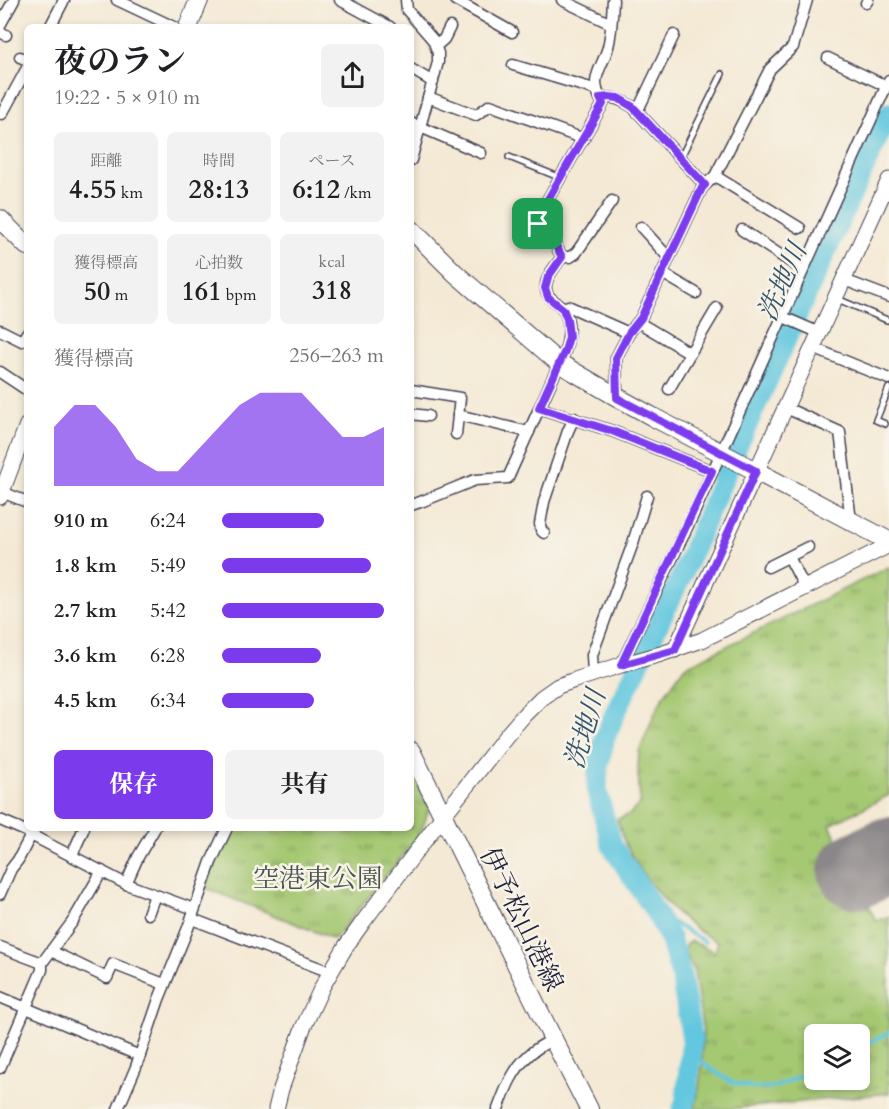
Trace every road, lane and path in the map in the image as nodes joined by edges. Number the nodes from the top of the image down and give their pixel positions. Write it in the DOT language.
graph roads {
  1 [pos="14,0"];
  2 [pos="64,0"];
  3 [pos="117,0"];
  4 [pos="199,0"];
  5 [pos="340,0"];
  6 [pos="406,0"];
  7 [pos="456,0"];
  8 [pos="613,0"];
  9 [pos="807,0"];
  10 [pos="561,3"];
  11 [pos="386,22"];
  12 [pos="52,24"];
  13 [pos="182,24"];
  14 [pos="188,24"];
  15 [pos="413,24"];
  16 [pos="611,24"];
  17 [pos="0,25"];
  18 [pos="450,27"];
  19 [pos="415,28"];
  20 [pos="512,32"];
  21 [pos="436,46"];
  22 [pos="682,48"];
  23 [pos="828,58"];
  24 [pos="513,65"];
  25 [pos="414,71"];
  26 [pos="24,73"];
  27 [pos="722,74"];
  28 [pos="433,82"];
  29 [pos="888,83"];
  30 [pos="598,94"];
  31 [pos="428,97"];
  32 [pos="637,112"];
  33 [pos="1,113"];
  34 [pos="13,119"];
  35 [pos="416,125"];
  36 [pos="584,139"];
  37 [pos="481,153"];
  38 [pos="509,158"];
  39 [pos="680,159"];
  40 [pos="715,176"];
  41 [pos="561,178"];
  42 [pos="889,180"];
  43 [pos="705,185"];
  44 [pos="612,201"];
  45 [pos="0,219"];
  46 [pos="796,221"];
  47 [pos="641,227"];
  48 [pos="742,230"];
  49 [pos="414,232"];
  50 [pos="24,237"];
  51 [pos="562,257"];
  52 [pos="669,258"];
  53 [pos="803,270"];
  54 [pos="662,273"];
  55 [pos="844,280"];
  56 [pos="696,293"];
  57 [pos="889,297"];
  58 [pos="835,298"];
  59 [pos="563,309"];
  60 [pos="716,314"];
  61 [pos="784,318"];
  62 [pos="886,320"];
  63 [pos="638,322"];
  64 [pos="0,330"];
  65 [pos="815,331"];
  66 [pos="629,333"];
  67 [pos="24,338"];
  68 [pos="813,348"];
  69 [pos="690,353"];
  70 [pos="559,363"];
  71 [pos="0,372"];
  72 [pos="889,379"];
  73 [pos="675,385"];
  74 [pos="24,388"];
  75 [pos="889,388"];
  76 [pos="414,390"];
  77 [pos="617,398"];
  78 [pos="539,408"];
  79 [pos="786,408"];
  80 [pos="414,414"];
  81 [pos="458,415"];
  82 [pos="428,416"];
  83 [pos="574,418"];
  84 [pos="885,424"];
  85 [pos="529,432"];
  86 [pos="24,433"];
  87 [pos="456,434"];
  88 [pos="722,454"];
  89 [pos="752,469"];
  90 [pos="712,471"];
  91 [pos="1,494"];
  92 [pos="647,496"];
  93 [pos="24,501"];
  94 [pos="414,504"];
  95 [pos="851,521"];
  96 [pos="544,533"];
  97 [pos="889,543"];
  98 [pos="808,547"];
  99 [pos="789,556"];
  100 [pos="768,567"];
  101 [pos="805,588"];
  102 [pos="668,652"];
  103 [pos="626,664"];
  104 [pos="593,674"];
  105 [pos="414,758"];
  106 [pos="442,816"];
  107 [pos="0,820"];
  108 [pos="24,830"];
  109 [pos="83,831"];
  110 [pos="153,831"];
  111 [pos="226,831"];
  112 [pos="30,832"];
  113 [pos="72,855"];
  114 [pos="102,871"];
  115 [pos="126,884"];
  116 [pos="0,894"];
  117 [pos="155,895"];
  118 [pos="148,914"];
  119 [pos="193,914"];
  120 [pos="0,947"];
  121 [pos="51,951"];
  122 [pos="42,963"];
  123 [pos="330,972"];
  124 [pos="164,984"];
  125 [pos="0,997"];
  126 [pos="26,1008"];
  127 [pos="553,1040"];
  128 [pos="140,1056"];
  129 [pos="0,1068"];
  130 [pos="118,1109"];
  131 [pos="276,1109"];
  132 [pos="498,1109"];
  133 [pos="589,1109"];
  1 -- 17 [label="street"];
  2 -- 12 [label="street"];
  3 -- 13 [label="street"];
  4 -- 14 [label="main road"];
  5 -- 11 [label="street"];
  6 -- 15 [label="street"];
  7 -- 20 [label="street"];
  8 -- 16 [label="street"];
  9 -- 40 [label="street"];
  10 -- 16 [label="street"];
  16 -- 30 [label="street"];
  18 -- 21 [label="street"];
  19 -- 21 [label="street"];
  21 -- 28 [label="street"];
  22 -- 32 [label="street"];
  23 -- 29 [label="street"];
  24 -- 30 [label="street"];
  25 -- 28 [label="street"];
  26 -- 33 [label="street"];
  27 -- 39 [label="lane"];
  28 -- 31 [label="street"];
  29 -- 53 [label="street"];
  30 -- 32 [label="street"];
  30 -- 36 [label="street"];
  31 -- 35 [label="street"];
  31 -- 36 [label="street"];
  32 -- 39 [label="street"];
  33 -- 34 [label="street"];
  35 -- 37 [label="street"];
  36 -- 41 [label="street"];
  38 -- 41 [label="lane"];
  39 -- 43 [label="street"];
  40 -- 43 [label="street"];
  40 -- 46 [label="street"];
  41 -- 51 [label="street"];
  42 -- 55 [label="street"];
  43 -- 52 [label="street"];
  44 -- 51 [label="street"];
  45 -- 50 [label="main road"];
  47 -- 52 [label="street"];
  48 -- 53 [label="street"];
  49 -- 70 [label="main road"];
  51 -- 59 [label="street"];
  52 -- 54 [label="street"];
  53 -- 61 [label="street"];
  54 -- 56 [label="street"];
  54 -- 63 [label="street"];
  55 -- 57 [label="street"];
  55 -- 58 [label="street"];
  58 -- 62 [label="lane"];
  58 -- 65 [label="street"];
  59 -- 66 [label="street"];
  59 -- 70 [label="street"];
  60 -- 69 [label="street"];
  61 -- 65 [label="street"];
  61 -- 88 [label="street"];
  63 -- 66 [label="street"];
  63 -- 69 [label="street"];
  64 -- 67 [label="street"];
  65 -- 68 [label="street"];
  66 -- 77 [label="street"];
  68 -- 72 [label="street"];
  68 -- 79 [label="street"];
  69 -- 73 [label="street"];
  70 -- 77 [label="main road"];
  70 -- 78 [label="street"];
  71 -- 74 [label="street"];
  75 -- 84 [label="lane"];
  76 -- 81 [label="street"];
  77 -- 88 [label="main road"];
  78 -- 83 [label="street"];
  78 -- 85 [label="street"];
  79 -- 89 [label="street"];
  79 -- 95 [label="street"];
  80 -- 82 [label="street"];
  81 -- 85 [label="street"];
  81 -- 87 [label="street"];
  83 -- 90 [label="street"];
  83 -- 96 [label="street"];
  85 -- 94 [label="street"];
  86 -- 91 [label="street"];
  88 -- 89 [label="main road"];
  88 -- 90 [label="street"];
  89 -- 95 [label="main road"];
  89 -- 102 [label="street"];
  90 -- 103 [label="street"];
  91 -- 93 [label="street"];
  92 -- 104 [label="street"];
  95 -- 97 [label="main road"];
  97 -- 101 [label="street"];
  98 -- 99 [label="street"];
  99 -- 100 [label="street"];
  99 -- 101 [label="street"];
  101 -- 102 [label="street"];
  102 -- 103 [label="street"];
  103 -- 104 [label="street"];
  104 -- 106 [label="street"];
  105 -- 106 [label="main road, 伊予松山港線"];
  106 -- 123 [label="street"];
  106 -- 127 [label="main road, 伊予松山港線"];
  107 -- 108 [label="street"];
  109 -- 113 [label="street"];
  110 -- 115 [label="street"];
  111 -- 119 [label="street"];
  112 -- 113 [label="street"];
  112 -- 116 [label="street"];
  113 -- 114 [label="street"];
  114 -- 115 [label="street"];
  114 -- 121 [label="street"];
  115 -- 117 [label="street"];
  117 -- 118 [label="street"];
  117 -- 119 [label="street"];
  119 -- 123 [label="street"];
  119 -- 124 [label="street"];
  120 -- 122 [label="street"];
  121 -- 122 [label="street"];
  121 -- 124 [label="street"];
  122 -- 126 [label="street"];
  123 -- 131 [label="street"];
  124 -- 128 [label="street"];
  125 -- 126 [label="street"];
  126 -- 128 [label="street"];
  126 -- 129 [label="street"];
  127 -- 132 [label="street"];
  127 -- 133 [label="main road, 伊予松山港線"];
  128 -- 130 [label="street"];
}
